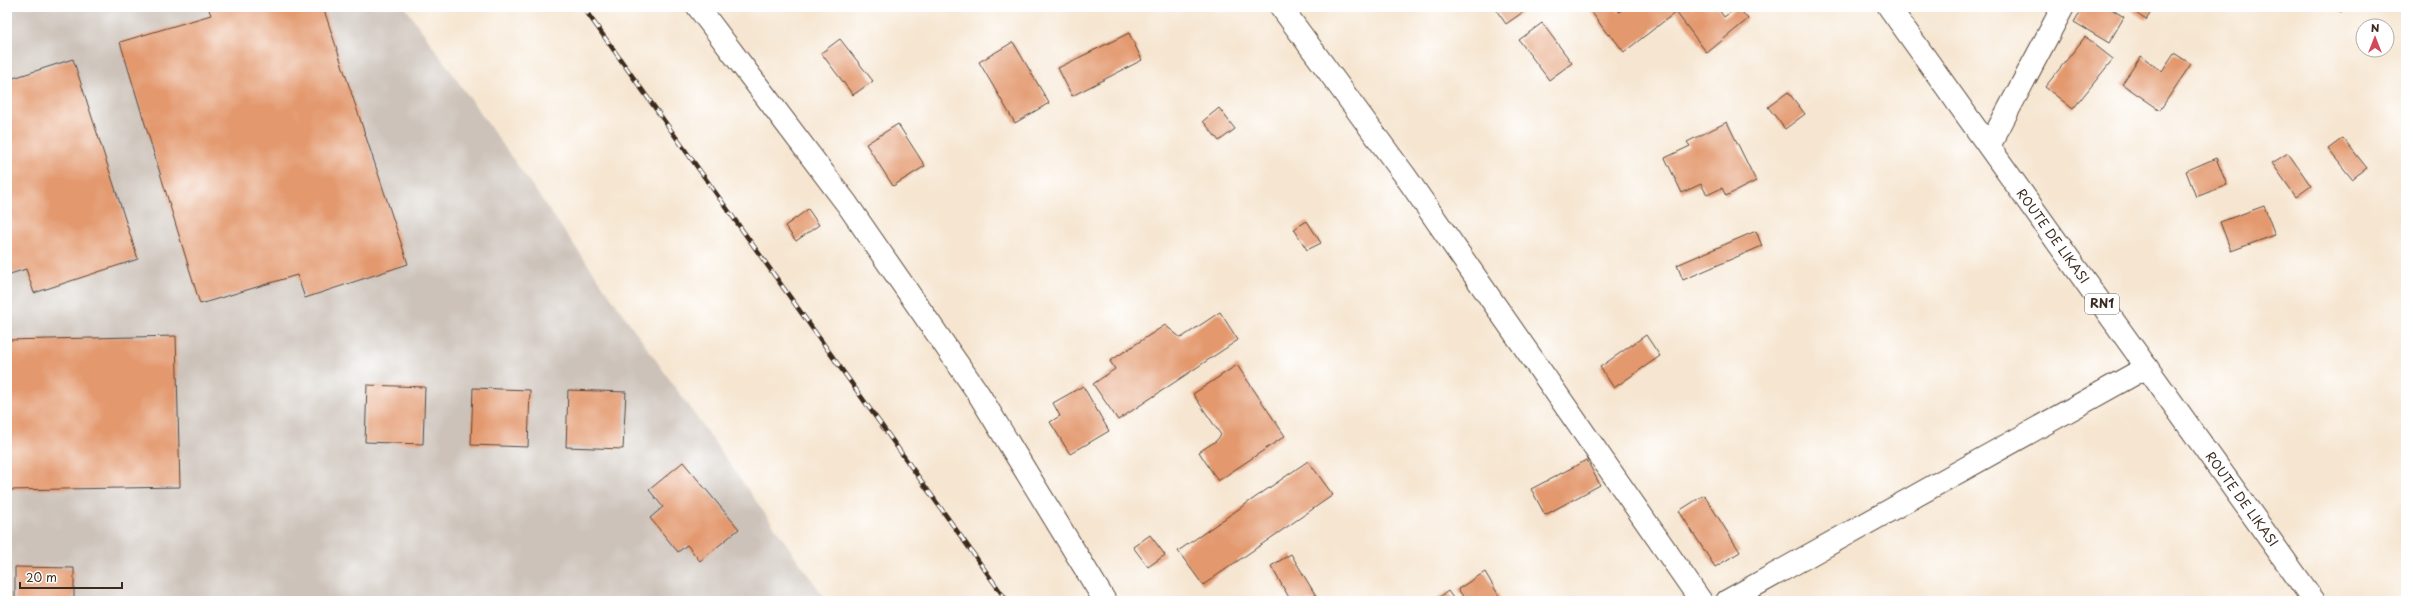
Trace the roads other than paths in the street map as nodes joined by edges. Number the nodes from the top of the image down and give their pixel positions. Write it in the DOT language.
graph roads {
  1 [pos="698,7"];
  2 [pos="1281,7"];
  3 [pos="1889,7"];
  4 [pos="2063,7"];
  5 [pos="1989,146"];
  6 [pos="2147,367"];
  7 [pos="1105,601"];
  8 [pos="1701,601"];
  9 [pos="1727,601"];
  10 [pos="2314,601"];
  1 -- 7 [label="main road"];
  2 -- 8 [label="main road"];
  3 -- 5 [label="main road, ROUTE DE LIKASI / RN1"];
  4 -- 5 [label="main road"];
  5 -- 6 [label="main road, ROUTE DE LIKASI / RN1"];
  6 -- 9 [label="main road"];
  6 -- 10 [label="main road, ROUTE DE LIKASI / RN1"];
}
